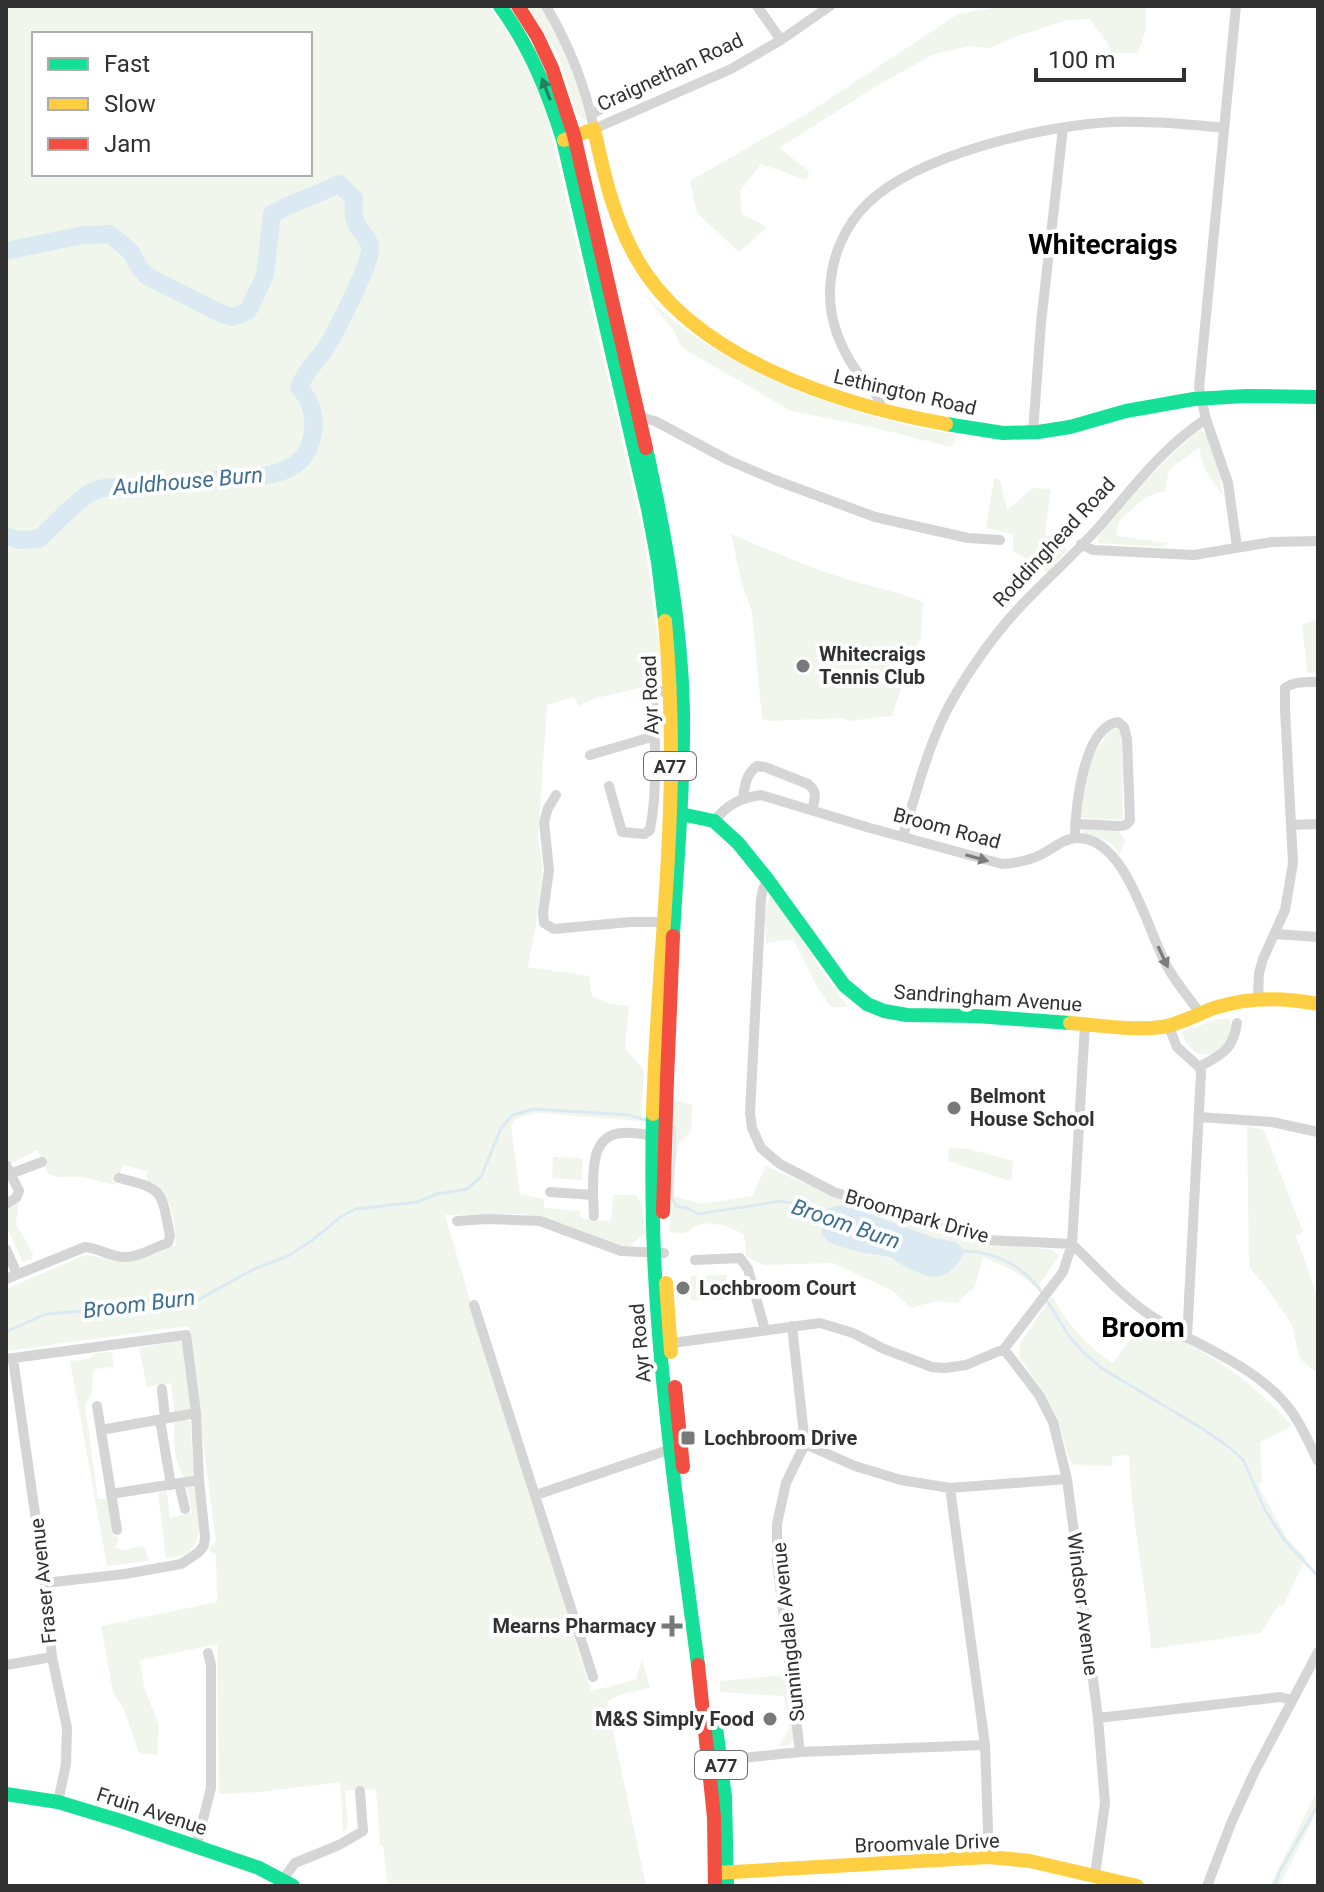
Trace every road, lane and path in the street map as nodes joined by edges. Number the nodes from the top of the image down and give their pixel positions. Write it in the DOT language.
graph roads {
  1 [pos="500,6"];
  2 [pos="518,6"];
  3 [pos="546,6"];
  4 [pos="757,6"];
  5 [pos="830,6"];
  6 [pos="1236,6"];
  7 [pos="781,40"];
  8 [pos="675,75"];
  9 [pos="591,114"];
  10 [pos="1063,128"];
  11 [pos="1224,128"];
  12 [pos="594,129"];
  13 [pos="569,139"];
  14 [pos="1318,397"];
  15 [pos="1202,398"];
  16 [pos="882,411"];
  17 [pos="632,416"];
  18 [pos="1206,419"];
  19 [pos="1033,432"];
  20 [pos="1000,540"];
  21 [pos="1318,541"];
  22 [pos="1081,544"];
  23 [pos="1237,547"];
  24 [pos="1318,682"];
  25 [pos="677,689"];
  26 [pos="655,736"];
  27 [pos="590,755"];
  28 [pos="609,786"];
  29 [pos="556,795"];
  30 [pos="743,798"];
  31 [pos="812,810"];
  32 [pos="674,813"];
  33 [pos="714,821"];
  34 [pos="1075,824"];
  35 [pos="1318,824"];
  36 [pos="1291,825"];
  37 [pos="903,836"];
  38 [pos="1075,838"];
  39 [pos="768,880"];
  40 [pos="669,922"];
  41 [pos="1275,934"];
  42 [pos="1318,937"];
  43 [pos="1258,999"];
  44 [pos="1318,1004"];
  45 [pos="1200,1013"];
  46 [pos="1237,1023"];
  47 [pos="1085,1024"];
  48 [pos="1169,1027"];
  49 [pos="1199,1067"];
  50 [pos="1199,1117"];
  51 [pos="1318,1132"];
  52 [pos="658,1136"];
  53 [pos="42,1162"];
  54 [pos="8,1170"];
  55 [pos="119,1178"];
  56 [pos="550,1192"];
  57 [pos="593,1195"];
  58 [pos="6,1204"];
  59 [pos="594,1216"];
  60 [pos="457,1221"];
  61 [pos="1072,1244"];
  62 [pos="6,1249"];
  63 [pos="659,1253"];
  64 [pos="695,1260"];
  65 [pos="17,1274"];
  66 [pos="6,1279"];
  67 [pos="474,1305"];
  68 [pos="792,1326"];
  69 [pos="765,1330"];
  70 [pos="1187,1338"];
  71 [pos="664,1344"];
  72 [pos="1004,1349"];
  73 [pos="10,1359"];
  74 [pos="162,1389"];
  75 [pos="97,1406"];
  76 [pos="196,1413"];
  77 [pos="163,1420"];
  78 [pos="101,1430"];
  79 [pos="805,1444"];
  80 [pos="676,1447"];
  81 [pos="1318,1461"];
  82 [pos="1067,1479"];
  83 [pos="199,1480"];
  84 [pos="175,1484"];
  85 [pos="950,1488"];
  86 [pos="111,1494"];
  87 [pos="536,1495"];
  88 [pos="185,1509"];
  89 [pos="117,1530"];
  90 [pos="45,1583"];
  91 [pos="1318,1652"];
  92 [pos="208,1653"];
  93 [pos="52,1657"];
  94 [pos="6,1665"];
  95 [pos="593,1677"];
  96 [pos="1292,1700"];
  97 [pos="1098,1718"];
  98 [pos="985,1745"];
  99 [pos="800,1752"];
  100 [pos="715,1761"];
  101 [pos="360,1791"];
  102 [pos="6,1794"];
  103 [pos="58,1802"];
  104 [pos="196,1847"];
  105 [pos="989,1857"];
  106 [pos="1095,1875"];
  107 [pos="721,1880"];
  108 [pos="288,1883"];
  109 [pos="1137,1886"];
  110 [pos="1207,1886"];
  13 -- 1 [label="street, Ayr Road / A77, one-way"];
  2 -- 13 [label="street, Ayr Road / A77"];
  3 -- 9 [label="street"];
  4 -- 7 [label="street"];
  5 -- 7 [label="street, Craignethan Road"];
  6 -- 11 [label="street"];
  7 -- 12 [label="street, Craignethan Road"];
  8 -- 9 [label="street"];
  9 -- 12 [label="street"];
  10 -- 11 [label="street"];
  10 -- 16 [label="street"];
  10 -- 19 [label="street"];
  11 -- 15 [label="street"];
  12 -- 13 [label="street, Craignethan Road"];
  12 -- 16 [label="street, Lethington Road"];
  13 -- 17 [label="street, Ayr Road / A77"];
  14 -- 15 [label="street"];
  15 -- 18 [label="street"];
  15 -- 19 [label="street, Lethington Road"];
  16 -- 19 [label="street, Lethington Road"];
  17 -- 20 [label="street"];
  17 -- 25 [label="street, Ayr Road / A77"];
  18 -- 22 [label="street, Roddinghead Road"];
  18 -- 23 [label="street"];
  21 -- 23 [label="street"];
  22 -- 23 [label="street"];
  22 -- 37 [label="street, Roddinghead Road"];
  24 -- 36 [label="street"];
  25 -- 26 [label="street"];
  25 -- 32 [label="street, Ayr Road / A77"];
  26 -- 27 [label="street"];
  26 -- 28 [label="street"];
  29 -- 40 [label="street"];
  30 -- 31 [label="street, Broom Road"];
  30 -- 31 [label="street"];
  30 -- 33 [label="street"];
  31 -- 37 [label="street, Broom Road"];
  32 -- 33 [label="street"];
  32 -- 40 [label="street, Ayr Road / A77"];
  33 -- 39 [label="street, Sandringham Avenue"];
  34 -- 34 [label="street"];
  34 -- 38 [label="street"];
  35 -- 36 [label="street"];
  36 -- 41 [label="street"];
  37 -- 38 [label="street, Broom Road, one-way"];
  38 -- 45 [label="street, one-way"];
  39 -- 47 [label="street, Sandringham Avenue"];
  39 -- 61 [label="street, Broompark Drive"];
  40 -- 52 [label="street, Ayr Road / A77"];
  41 -- 42 [label="street"];
  41 -- 43 [label="street"];
  43 -- 44 [label="street"];
  43 -- 45 [label="street"];
  45 -- 48 [label="street, Sandringham Avenue"];
  46 -- 49 [label="street"];
  47 -- 48 [label="street, Sandringham Avenue"];
  47 -- 61 [label="street"];
  48 -- 49 [label="street"];
  49 -- 50 [label="street"];
  50 -- 51 [label="street"];
  50 -- 70 [label="street"];
  52 -- 57 [label="street"];
  52 -- 63 [label="street, Ayr Road / A77"];
  53 -- 54 [label="street"];
  54 -- 58 [label="street"];
  55 -- 65 [label="street"];
  56 -- 57 [label="street"];
  57 -- 59 [label="street"];
  60 -- 63 [label="street"];
  61 -- 70 [label="street"];
  61 -- 72 [label="street"];
  62 -- 65 [label="street"];
  63 -- 71 [label="street, Ayr Road / A77"];
  64 -- 69 [label="street"];
  65 -- 66 [label="street"];
  67 -- 87 [label="street"];
  68 -- 69 [label="street"];
  68 -- 72 [label="street"];
  68 -- 79 [label="street"];
  69 -- 71 [label="street"];
  70 -- 81 [label="street"];
  71 -- 80 [label="street, Ayr Road / A77"];
  72 -- 82 [label="street, Windsor Avenue"];
  73 -- 76 [label="street"];
  73 -- 90 [label="street, Fraser Avenue"];
  74 -- 77 [label="street"];
  75 -- 78 [label="street"];
  76 -- 77 [label="street"];
  76 -- 83 [label="street"];
  77 -- 78 [label="street"];
  77 -- 84 [label="street"];
  78 -- 86 [label="street"];
  79 -- 85 [label="street"];
  79 -- 99 [label="street, Sunningdale Avenue"];
  80 -- 87 [label="street"];
  80 -- 100 [label="street, Ayr Road / A77"];
  82 -- 85 [label="street"];
  82 -- 97 [label="street, Windsor Avenue"];
  83 -- 84 [label="street"];
  83 -- 90 [label="street"];
  84 -- 86 [label="street"];
  84 -- 88 [label="street"];
  85 -- 98 [label="street"];
  86 -- 89 [label="street"];
  87 -- 95 [label="street"];
  90 -- 93 [label="street, Fraser Avenue"];
  91 -- 96 [label="street"];
  92 -- 104 [label="street"];
  93 -- 94 [label="street"];
  93 -- 103 [label="street, Fraser Avenue"];
  96 -- 97 [label="street"];
  96 -- 110 [label="street"];
  97 -- 106 [label="street, Windsor Avenue"];
  98 -- 99 [label="street"];
  98 -- 105 [label="street"];
  99 -- 100 [label="street"];
  100 -- 107 [label="street, Ayr Road / A77"];
  101 -- 108 [label="street, Fruin Avenue"];
  102 -- 103 [label="street, Fruin Avenue"];
  103 -- 104 [label="street, Fruin Avenue"];
  104 -- 108 [label="street, Fruin Avenue"];
  105 -- 106 [label="street, Broomvale Drive"];
  105 -- 107 [label="street, Broomvale Drive"];
  106 -- 109 [label="street, Broomvale Drive"];
}
